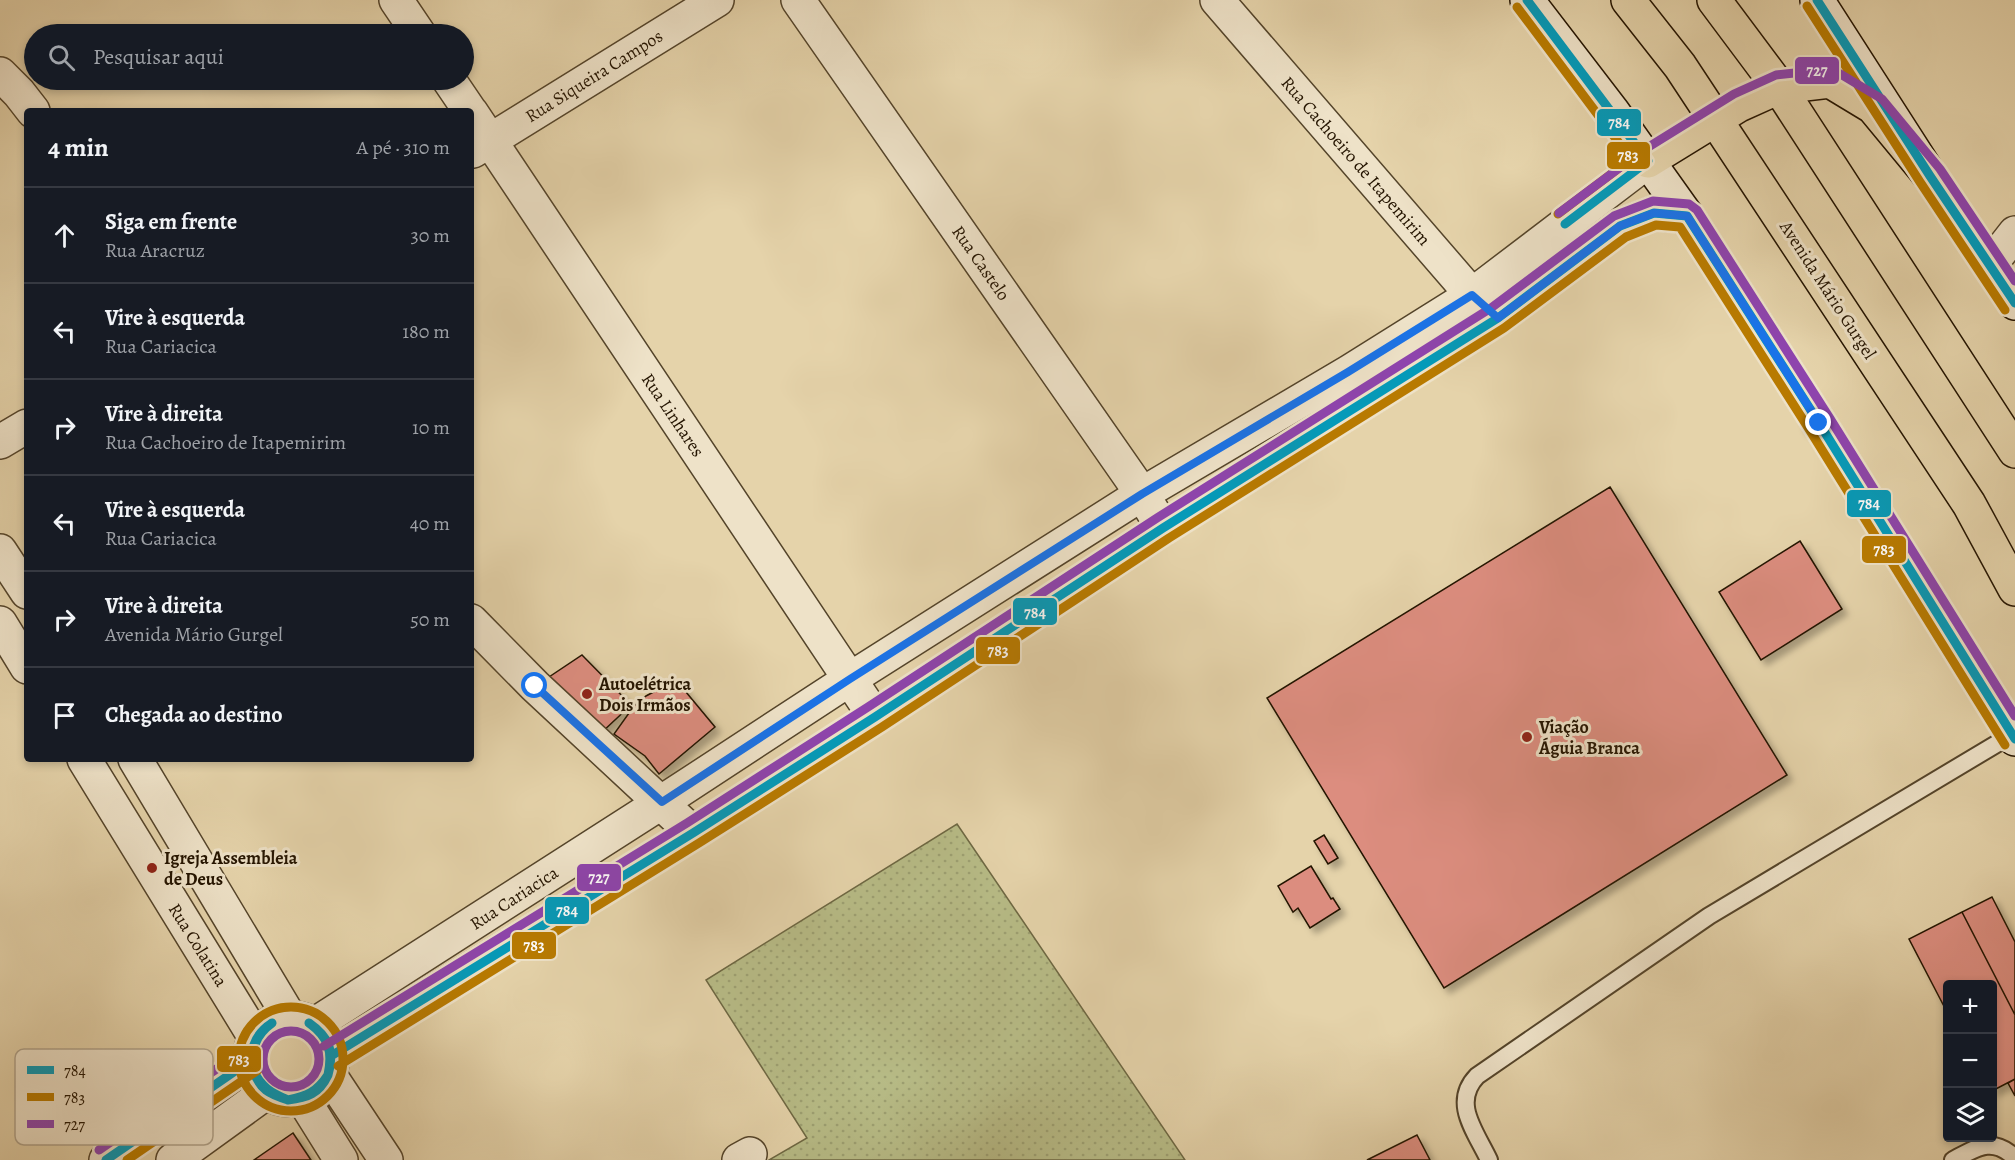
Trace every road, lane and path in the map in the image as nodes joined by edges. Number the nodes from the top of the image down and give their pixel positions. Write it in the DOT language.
graph roads {
  1 [pos="396,0"];
  2 [pos="717,0"];
  3 [pos="798,0"];
  4 [pos="1217,0"];
  5 [pos="1527,0"];
  6 [pos="1628,0"];
  7 [pos="1714,0"];
  8 [pos="1817,0"];
  9 [pos="412,24"];
  10 [pos="0,74"];
  11 [pos="1779,87"];
  12 [pos="456,90"];
  13 [pos="31,108"];
  14 [pos="468,108"];
  15 [pos="1715,119"];
  16 [pos="474,123"];
  17 [pos="480,146"];
  18 [pos="1648,161"];
  19 [pos="1930,176"];
  20 [pos="1687,216"];
  21 [pos="2015,233"];
  22 [pos="1990,265"];
  23 [pos="1472,295"];
  24 [pos="2015,303"];
  25 [pos="1498,318"];
  26 [pos="24,428"];
  27 [pos="0,442"];
  28 [pos="2015,451"];
  29 [pos="1142,494"];
  30 [pos="1163,528"];
  31 [pos="0,551"];
  32 [pos="24,587"];
  33 [pos="2015,589"];
  34 [pos="0,623"];
  35 [pos="474,624"];
  36 [pos="24,662"];
  37 [pos="850,679"];
  38 [pos="875,717"];
  39 [pos="2014,736"];
  40 [pos="86,762"];
  41 [pos="137,762"];
  42 [pos="662,802"];
  43 [pos="693,833"];
  44 [pos="302,1022"];
  45 [pos="253,1050"];
  46 [pos="330,1065"];
  47 [pos="213,1080"];
  48 [pos="267,1092"];
  49 [pos="303,1099"];
  50 [pos="213,1131"];
  51 [pos="126,1145"];
  52 [pos="194,1145"];
  53 [pos="2015,1158"];
  54 [pos="106,1160"];
  55 [pos="173,1160"];
  56 [pos="341,1160"];
  57 [pos="386,1160"];
  58 [pos="1489,1160"];
  59 [pos="1953,1160"];
  1 -- 9 [label="street"];
  2 -- 17 [label="street, Rua Siqueira Campos"];
  3 -- 29 [label="street, Rua Castelo"];
  4 -- 23 [label="street, Rua Cachoeiro de Itapemirim"];
  5 -- 18 [label="street"];
  6 -- 15 [label="main road, Avenida Mário Gurgel"];
  7 -- 11 [label="main road"];
  8 -- 19 [label="street"];
  10 -- 13 [label="street"];
  11 -- 15 [label="main road"];
  11 -- 19 [label="main road"];
  11 -- 28 [label="main road"];
  12 -- 14 [label="street, Rua Linhares"];
  15 -- 18 [label="main road"];
  15 -- 33 [label="main road, Avenida Mário Gurgel"];
  16 -- 17 [label="street, Rua Linhares"];
  17 -- 37 [label="street, Rua Linhares"];
  18 -- 20 [label="street"];
  18 -- 23 [label="street, Rua Cariacica"];
  19 -- 22 [label="street"];
  20 -- 25 [label="street, Rua Cariacica"];
  20 -- 39 [label="street"];
  21 -- 22 [label="street"];
  22 -- 24 [label="street"];
  23 -- 25 [label="street, Rua Cachoeiro de Itapemirim"];
  23 -- 29 [label="street, Rua Cariacica"];
  25 -- 30 [label="street, Rua Cariacica"];
  26 -- 27 [label="street"];
  29 -- 30 [label="street, Rua Castelo"];
  29 -- 37 [label="street, Rua Cariacica"];
  30 -- 38 [label="street, Rua Cariacica"];
  31 -- 32 [label="street"];
  34 -- 36 [label="street"];
  35 -- 42 [label="street"];
  37 -- 38 [label="street, Rua Linhares"];
  37 -- 42 [label="street, Rua Cariacica"];
  38 -- 43 [label="street, Rua Cariacica"];
  39 -- 58 [label="lane"];
  40 -- 45 [label="street, Rua Colatina"];
  41 -- 44 [label="street"];
  42 -- 43 [label="street"];
  42 -- 44 [label="street, Rua Cariacica"];
  43 -- 46 [label="street, Rua Cariacica"];
  44 -- 45 [label="street"];
  44 -- 46 [label="street"];
  45 -- 47 [label="street"];
  45 -- 48 [label="street"];
  46 -- 49 [label="street"];
  46 -- 57 [label="street"];
  48 -- 49 [label="street"];
  48 -- 50 [label="street"];
  49 -- 56 [label="street"];
  51 -- 54 [label="street"];
  52 -- 55 [label="street"];
  53 -- 59 [label="lane"];
}
